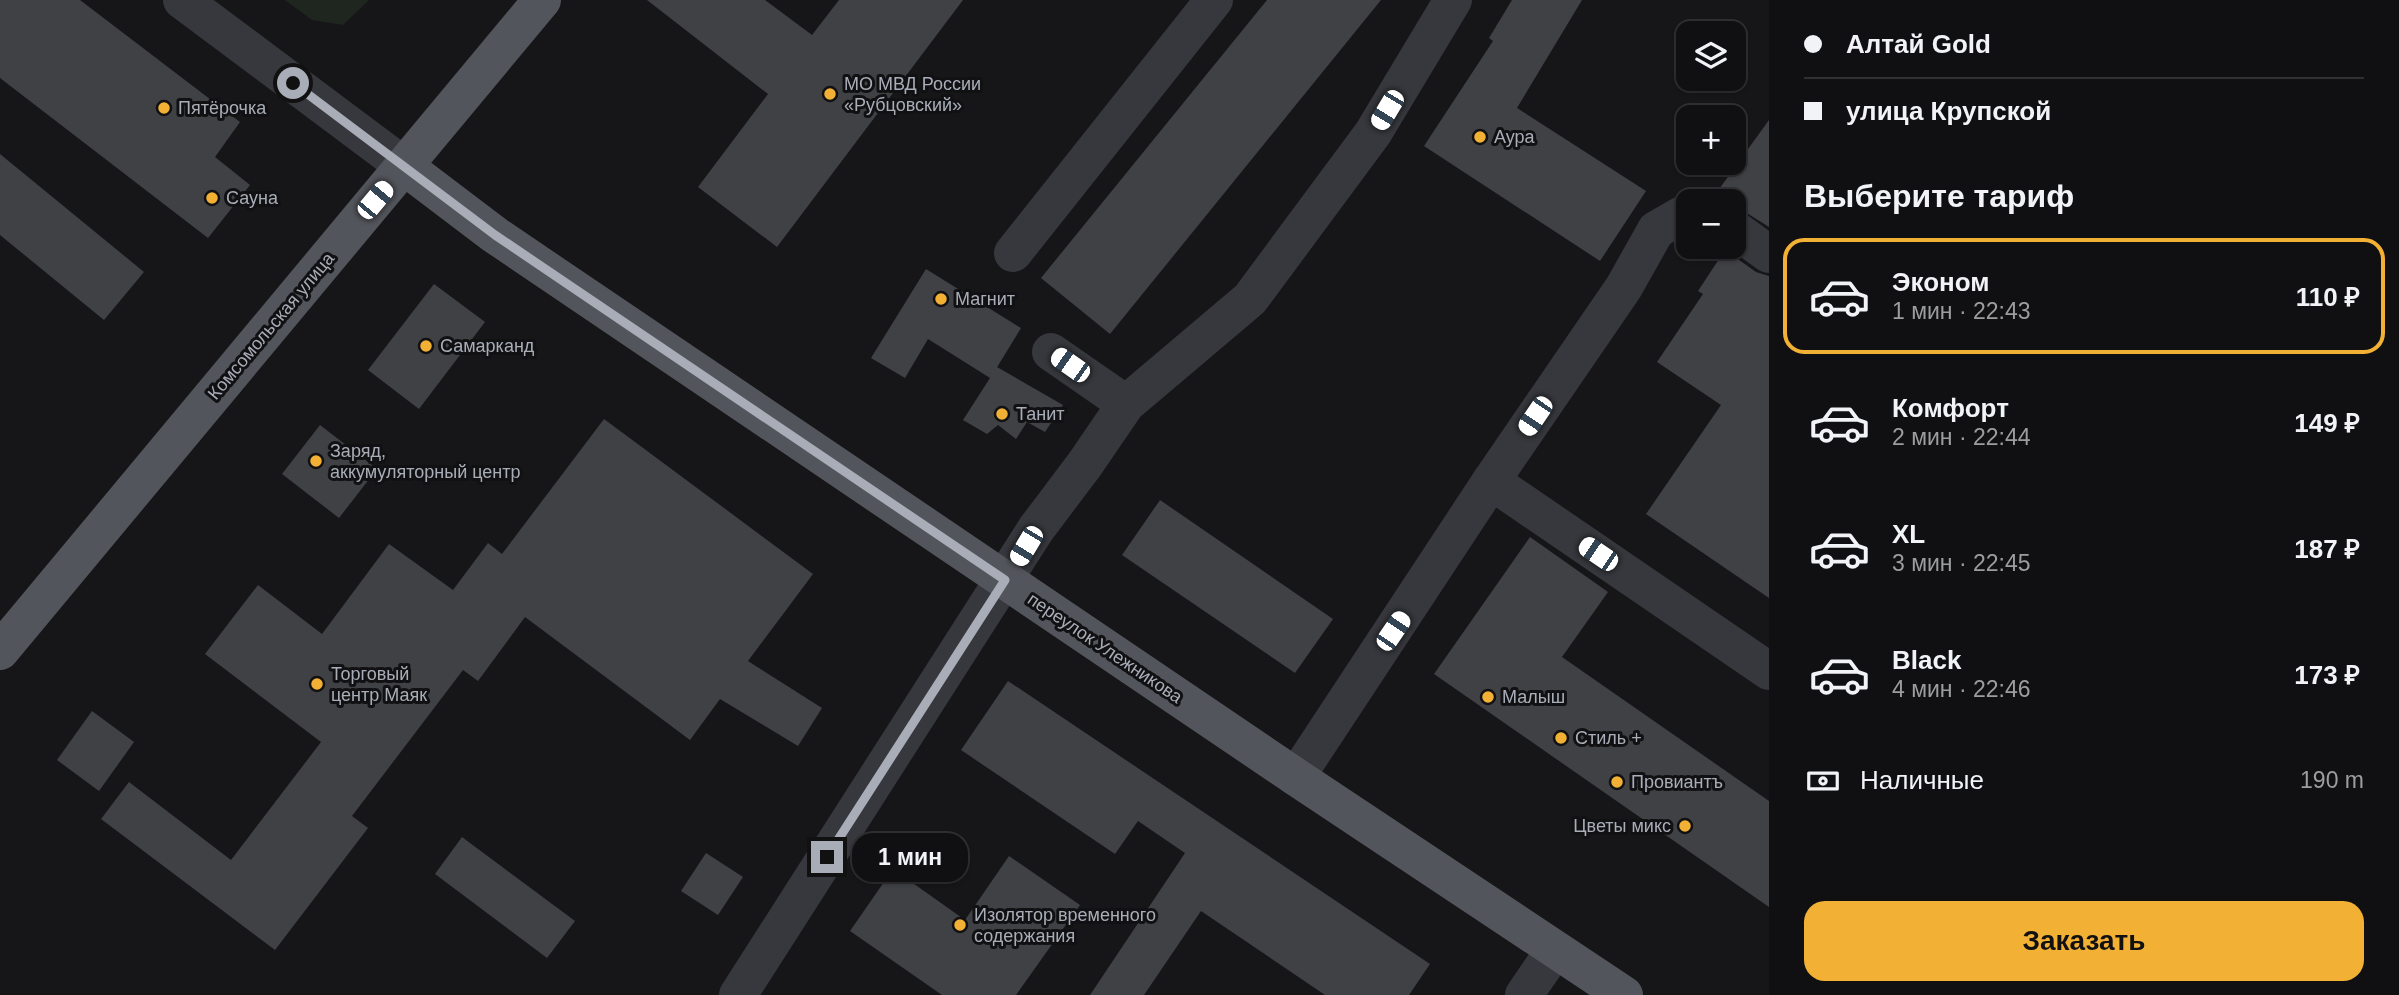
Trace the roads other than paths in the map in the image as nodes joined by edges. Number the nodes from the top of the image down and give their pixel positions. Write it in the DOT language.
graph roads {
  1 [pos="182,0"];
  2 [pos="542,0"];
  3 [pos="1214,0"];
  4 [pos="1453,0"];
  5 [pos="404,166"];
  6 [pos="1676,218"];
  7 [pos="1746,238"];
  8 [pos="1013,253"];
  9 [pos="1769,254"];
  10 [pos="1051,352"];
  11 [pos="1126,404"];
  12 [pos="1491,481"];
  13 [pos="1005,580"];
  14 [pos="0,651"];
  15 [pos="1769,671"];
  16 [pos="1296,777"];
  17 [pos="1555,951"];
  18 [pos="738,995"];
  19 [pos="1524,995"];
  20 [pos="1623,995"];
  1 -- 5 [label="street, переулок Улежникова"];
  2 -- 5 [label="main road, Комсомольская улица"];
  3 -- 8 [label="street"];
  4 -- 11 [label="street"];
  5 -- 13 [label="main road, переулок Улежникова"];
  5 -- 14 [label="main road, Комсомольская улица"];
  6 -- 12 [label="street"];
  7 -- 9 [label="street"];
  10 -- 11 [label="street"];
  11 -- 13 [label="street"];
  12 -- 15 [label="street"];
  12 -- 16 [label="street"];
  13 -- 16 [label="main road, переулок Улежникова"];
  13 -- 18 [label="street"];
  16 -- 17 [label="main road, переулок Улежникова"];
  17 -- 19 [label="street"];
  17 -- 20 [label="main road, переулок Улежникова"];
}
